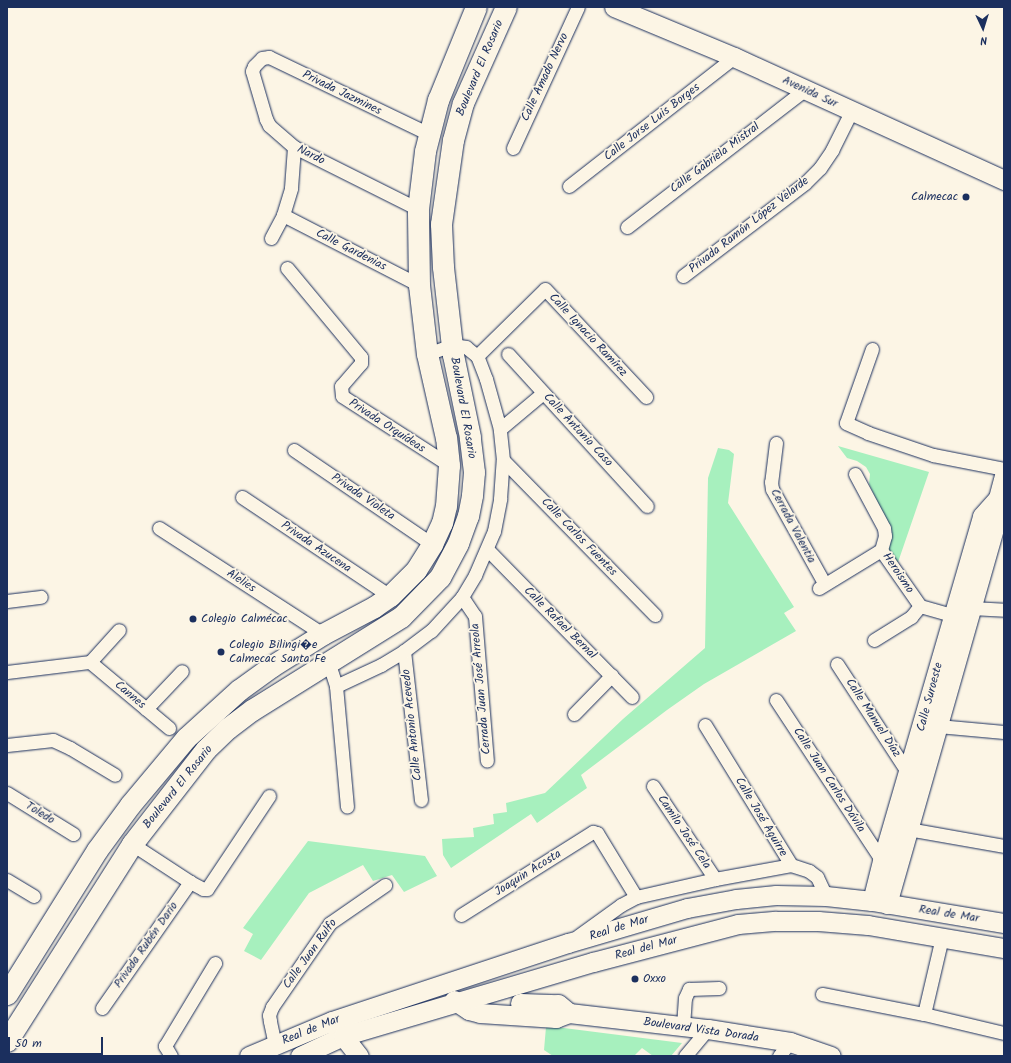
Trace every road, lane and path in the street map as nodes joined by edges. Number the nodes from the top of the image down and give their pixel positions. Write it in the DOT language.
graph roads {
  1 [pos="476,7"];
  2 [pos="506,7"];
  3 [pos="578,7"];
  4 [pos="614,7"];
  5 [pos="734,57"];
  6 [pos="256,62"];
  7 [pos="804,90"];
  8 [pos="851,112"];
  9 [pos="428,134"];
  10 [pos="294,147"];
  11 [pos="513,148"];
  12 [pos="1004,180"];
  13 [pos="569,186"];
  14 [pos="418,209"];
  15 [pos="283,215"];
  16 [pos="627,226"];
  17 [pos="270,238"];
  18 [pos="286,268"];
  19 [pos="683,276"];
  20 [pos="420,285"];
  21 [pos="452,345"];
  22 [pos="872,349"];
  23 [pos="428,354"];
  24 [pos="508,354"];
  25 [pos="477,356"];
  26 [pos="543,393"];
  27 [pos="646,397"];
  28 [pos="500,429"];
  29 [pos="776,443"];
  30 [pos="294,450"];
  31 [pos="503,460"];
  32 [pos="449,465"];
  33 [pos="1004,469"];
  34 [pos="855,474"];
  35 [pos="1004,476"];
  36 [pos="242,497"];
  37 [pos="998,498"];
  38 [pos="647,506"];
  39 [pos="159,528"];
  40 [pos="432,544"];
  41 [pos="488,549"];
  42 [pos="881,550"];
  43 [pos="390,596"];
  44 [pos="41,597"];
  45 [pos="462,597"];
  46 [pos="7,601"];
  47 [pos="920,606"];
  48 [pos="971,608"];
  49 [pos="1004,610"];
  50 [pos="655,615"];
  51 [pos="952,615"];
  52 [pos="119,630"];
  53 [pos="323,634"];
  54 [pos="874,640"];
  55 [pos="404,651"];
  56 [pos="328,661"];
  57 [pos="90,662"];
  58 [pos="838,664"];
  59 [pos="182,671"];
  60 [pos="7,672"];
  61 [pos="612,675"];
  62 [pos="336,686"];
  63 [pos="632,697"];
  64 [pos="776,700"];
  65 [pos="146,709"];
  66 [pos="574,714"];
  67 [pos="705,725"];
  68 [pos="938,726"];
  69 [pos="169,728"];
  70 [pos="1004,732"];
  71 [pos="7,745"];
  72 [pos="487,762"];
  73 [pos="908,773"];
  74 [pos="115,775"];
  75 [pos="653,786"];
  76 [pos="7,793"];
  77 [pos="269,796"];
  78 [pos="420,800"];
  79 [pos="347,806"];
  80 [pos="908,829"];
  81 [pos="74,834"];
  82 [pos="132,844"];
  83 [pos="1004,846"];
  84 [pos="882,861"];
  85 [pos="791,865"];
  86 [pos="714,879"];
  87 [pos="7,880"];
  88 [pos="190,882"];
  89 [pos="385,885"];
  90 [pos="34,896"];
  91 [pos="826,896"];
  92 [pos="636,897"];
  93 [pos="879,902"];
  94 [pos="461,916"];
  95 [pos="1004,923"];
  96 [pos="942,937"];
  97 [pos="568,943"];
  98 [pos="1004,948"];
  99 [pos="215,963"];
  100 [pos="447,984"];
  101 [pos="719,988"];
  102 [pos="7,994"];
  103 [pos="822,994"];
  104 [pos="466,1001"];
  105 [pos="102,1008"];
  106 [pos="924,1014"];
  107 [pos="332,1021"];
  108 [pos="683,1026"];
  109 [pos="708,1029"];
  110 [pos="1004,1033"];
  111 [pos="343,1036"];
  112 [pos="7,1040"];
  113 [pos="275,1045"];
  114 [pos="785,1049"];
  115 [pos="171,1056"];
  116 [pos="249,1056"];
  117 [pos="300,1056"];
  118 [pos="359,1056"];
  119 [pos="685,1056"];
  120 [pos="831,1056"];
  1 -- 9 [label="main road, Boulevard El Rosario"];
  2 -- 21 [label="main road, Boulevard El Rosario"];
  3 -- 11 [label="street, Calle Amado Nervo"];
  4 -- 5 [label="street, Avenida Sur"];
  5 -- 7 [label="street, Avenida Sur"];
  5 -- 13 [label="street, Calle Jorse Luis Borges"];
  6 -- 9 [label="street, Privada Jazmines"];
  6 -- 10 [label="street, Nardo"];
  7 -- 8 [label="street, Avenida Sur"];
  7 -- 16 [label="street, Calle Gabriela Mistral"];
  8 -- 12 [label="street, Avenida Sur"];
  8 -- 19 [label="street, Privada Ramón López Velarde"];
  9 -- 14 [label="main road, Boulevard El Rosario"];
  10 -- 14 [label="street, Nardo"];
  10 -- 15 [label="street"];
  14 -- 20 [label="main road, Boulevard El Rosario"];
  15 -- 17 [label="street"];
  15 -- 20 [label="street, Calle Gardenias"];
  18 -- 32 [label="street, Privada Orquídeas"];
  20 -- 23 [label="main road, Boulevard El Rosario"];
  21 -- 23 [label="street"];
  21 -- 25 [label="street"];
  21 -- 56 [label="main road, Boulevard El Rosario"];
  22 -- 33 [label="street"];
  23 -- 32 [label="main road, Boulevard El Rosario"];
  24 -- 26 [label="street, Calle Antonio Caso"];
  25 -- 27 [label="street, Calle Ignacio Ramírez"];
  25 -- 28 [label="street"];
  26 -- 28 [label="street"];
  26 -- 38 [label="street, Calle Antonio Caso"];
  28 -- 31 [label="street"];
  29 -- 42 [label="street, Cerrada Valentia"];
  30 -- 40 [label="street, Privada Violeta"];
  31 -- 41 [label="street"];
  31 -- 50 [label="street, Calle Carlos Fuentes"];
  32 -- 40 [label="main road, Boulevard El Rosario"];
  34 -- 42 [label="street, Heroismo"];
  35 -- 37 [label="street, Calle Suroeste"];
  36 -- 43 [label="street, Privada Azucena"];
  37 -- 48 [label="street, Calle Suroeste"];
  37 -- 51 [label="street, Calle Suroeste"];
  39 -- 53 [label="street, Alelies"];
  40 -- 43 [label="main road, Boulevard El Rosario"];
  41 -- 45 [label="street"];
  41 -- 61 [label="street, Calle Rafael Bernal"];
  42 -- 47 [label="street, Heroismo"];
  43 -- 53 [label="main road, Boulevard El Rosario"];
  44 -- 46 [label="street"];
  45 -- 55 [label="street"];
  45 -- 72 [label="street, Cerrada Juan José Arreola"];
  47 -- 51 [label="street"];
  47 -- 54 [label="street"];
  48 -- 49 [label="street"];
  48 -- 68 [label="street, Calle Suroeste"];
  51 -- 73 [label="street, Calle Suroeste"];
  52 -- 57 [label="street"];
  53 -- 102 [label="main road, Boulevard El Rosario"];
  55 -- 62 [label="street"];
  55 -- 78 [label="street, Calle Antonio Acevedo"];
  56 -- 62 [label="street"];
  56 -- 82 [label="main road, Boulevard El Rosario"];
  57 -- 60 [label="street"];
  57 -- 65 [label="street, Cannes"];
  58 -- 73 [label="street, Calle Manuel Díaz"];
  59 -- 65 [label="street"];
  61 -- 63 [label="street, Calle Rafael Bernal"];
  61 -- 66 [label="street"];
  62 -- 79 [label="street"];
  64 -- 84 [label="street, Calle Juan Carlos Dávila"];
  65 -- 69 [label="street, Cannes"];
  67 -- 85 [label="street, Calle José Aguirre"];
  68 -- 70 [label="street"];
  68 -- 80 [label="street, Calle Suroeste"];
  71 -- 74 [label="street"];
  73 -- 84 [label="street, Calle Suroeste"];
  75 -- 86 [label="street, Camilo José Cela"];
  76 -- 81 [label="street, Toledo"];
  77 -- 88 [label="street"];
  80 -- 83 [label="street"];
  80 -- 93 [label="street, Calle Suroeste"];
  82 -- 88 [label="street"];
  82 -- 112 [label="main road, Boulevard El Rosario"];
  84 -- 93 [label="street, Calle Suroeste"];
  85 -- 86 [label="street"];
  85 -- 91 [label="street, Calle José Aguirre"];
  86 -- 92 [label="street"];
  87 -- 90 [label="street"];
  88 -- 105 [label="street, Privada Rubén Dario"];
  89 -- 113 [label="street, Calle Juan Rulfo"];
  91 -- 93 [label="street, Real de Mar"];
  91 -- 97 [label="street, Real de Mar"];
  92 -- 94 [label="street, Joaquin Acosta"];
  92 -- 97 [label="street"];
  93 -- 95 [label="street, Real de Mar"];
  96 -- 98 [label="street, Real del Mar"];
  96 -- 104 [label="street, Real del Mar"];
  96 -- 106 [label="street"];
  97 -- 100 [label="street, Real de Mar"];
  99 -- 115 [label="street"];
  100 -- 104 [label="street, Boulevard Vista Dorada"];
  100 -- 107 [label="street, Real de Mar"];
  101 -- 108 [label="street"];
  103 -- 106 [label="street"];
  104 -- 108 [label="street, Boulevard Vista Dorada"];
  104 -- 111 [label="street, Real del Mar"];
  106 -- 110 [label="street"];
  107 -- 111 [label="street"];
  107 -- 113 [label="street, Real de Mar"];
  108 -- 109 [label="street, Boulevard Vista Dorada"];
  109 -- 114 [label="street, Boulevard Vista Dorada"];
  109 -- 119 [label="street"];
  111 -- 117 [label="street, Real del Mar"];
  111 -- 118 [label="street"];
  113 -- 116 [label="street, Real de Mar"];
  114 -- 120 [label="street, Boulevard Vista Dorada"];
}
